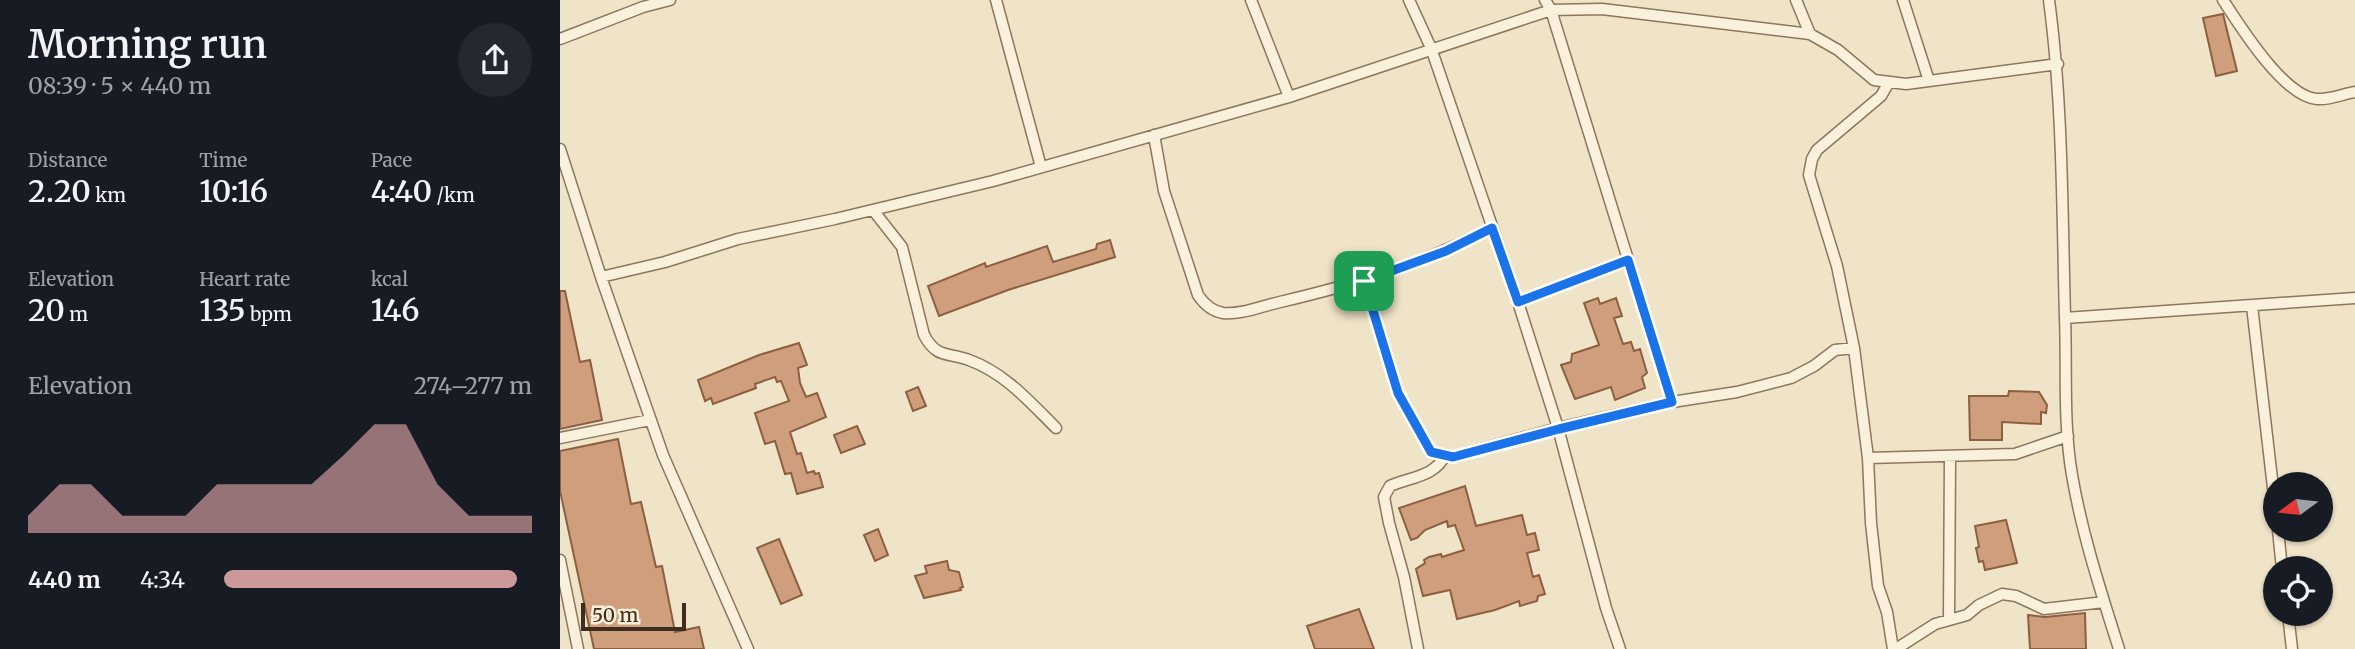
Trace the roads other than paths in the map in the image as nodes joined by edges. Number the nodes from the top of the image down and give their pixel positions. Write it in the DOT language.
graph roads {
  1 [pos="666,0"];
  2 [pos="996,0"];
  3 [pos="1251,0"];
  4 [pos="1409,0"];
  5 [pos="1545,0"];
  6 [pos="1796,0"];
  7 [pos="1903,0"];
  8 [pos="2049,0"];
  9 [pos="2223,0"];
  10 [pos="1551,10"];
  11 [pos="1810,34"];
  12 [pos="560,38"];
  13 [pos="1431,48"];
  14 [pos="2058,64"];
  15 [pos="1929,81"];
  16 [pos="1889,82"];
  17 [pos="2355,92"];
  18 [pos="1289,97"];
  19 [pos="1154,135"];
  20 [pos="560,149"];
  21 [pos="1041,167"];
  22 [pos="873,210"];
  23 [pos="1492,228"];
  24 [pos="1628,260"];
  25 [pos="601,277"];
  26 [pos="1364,281"];
  27 [pos="2355,298"];
  28 [pos="1518,302"];
  29 [pos="2252,306"];
  30 [pos="2066,318"];
  31 [pos="1854,348"];
  32 [pos="1672,402"];
  33 [pos="650,420"];
  34 [pos="1056,428"];
  35 [pos="1559,429"];
  36 [pos="2068,436"];
  37 [pos="560,438"];
  38 [pos="1445,455"];
  39 [pos="1950,456"];
  40 [pos="1868,458"];
  41 [pos="2271,472"];
  42 [pos="560,560"];
  43 [pos="2104,602"];
  44 [pos="1949,620"];
  45 [pos="2289,626"];
  46 [pos="578,649"];
  47 [pos="748,649"];
  48 [pos="1418,649"];
  49 [pos="1620,649"];
  50 [pos="1895,649"];
  51 [pos="2119,649"];
  52 [pos="2292,649"];
  1 -- 12 [label="street"];
  2 -- 21 [label="street"];
  3 -- 18 [label="street"];
  4 -- 13 [label="street"];
  5 -- 10 [label="street"];
  6 -- 11 [label="street"];
  7 -- 15 [label="street"];
  8 -- 14 [label="street"];
  9 -- 17 [label="street"];
  10 -- 11 [label="street"];
  10 -- 13 [label="street"];
  10 -- 24 [label="street"];
  11 -- 16 [label="street"];
  13 -- 18 [label="street"];
  13 -- 23 [label="street"];
  14 -- 15 [label="street"];
  14 -- 30 [label="street"];
  15 -- 16 [label="street"];
  16 -- 31 [label="street"];
  18 -- 19 [label="street"];
  19 -- 21 [label="street"];
  19 -- 26 [label="street"];
  20 -- 25 [label="street"];
  21 -- 22 [label="street"];
  22 -- 25 [label="street"];
  22 -- 34 [label="street"];
  23 -- 26 [label="street"];
  23 -- 28 [label="street"];
  24 -- 28 [label="street"];
  24 -- 32 [label="street"];
  25 -- 33 [label="street"];
  26 -- 38 [label="street"];
  27 -- 29 [label="street"];
  28 -- 35 [label="street"];
  29 -- 30 [label="street"];
  29 -- 41 [label="street"];
  30 -- 36 [label="street"];
  31 -- 32 [label="street"];
  31 -- 40 [label="street"];
  32 -- 35 [label="street"];
  33 -- 37 [label="street"];
  33 -- 47 [label="street"];
  35 -- 38 [label="street"];
  35 -- 49 [label="street"];
  36 -- 39 [label="street"];
  36 -- 43 [label="street"];
  38 -- 48 [label="street"];
  39 -- 40 [label="street"];
  39 -- 44 [label="street"];
  40 -- 50 [label="street"];
  42 -- 46 [label="street"];
  43 -- 44 [label="street"];
  43 -- 51 [label="street"];
  44 -- 50 [label="street"];
  45 -- 52 [label="street"];
}
